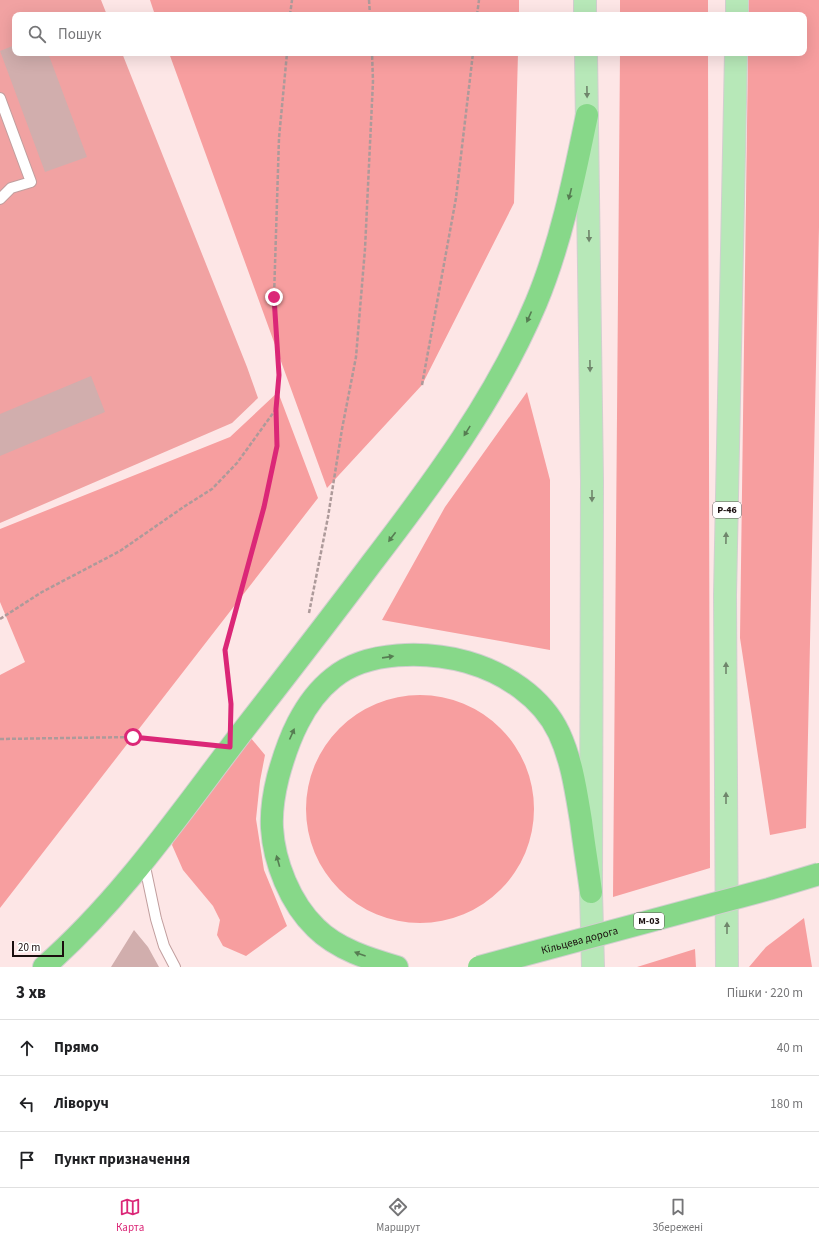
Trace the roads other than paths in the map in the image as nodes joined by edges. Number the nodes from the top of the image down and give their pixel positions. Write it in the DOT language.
graph roads {
  1 [pos="585,0"];
  2 [pos="737,0"];
  3 [pos="585,12"];
  4 [pos="737,12"];
  5 [pos="586,56"];
  6 [pos="736,56"];
  7 [pos="0,98"];
  8 [pos="587,115"];
  9 [pos="0,199"];
  10 [pos="144,861"];
  11 [pos="819,874"];
  12 [pos="591,892"];
  13 [pos="44,967"];
  14 [pos="175,967"];
  15 [pos="397,967"];
  16 [pos="479,967"];
  17 [pos="593,967"];
  18 [pos="727,967"];
  1 -- 3 [label="main road"];
  2 -- 4 [label="main road"];
  5 -- 8 [label="main road, one-way"];
  18 -- 6 [label="main road, Р-46, one-way"];
  7 -- 9 [label="lane"];
  8 -- 10 [label="highway, one-way"];
  8 -- 12 [label="main road, one-way"];
  10 -- 13 [label="highway"];
  10 -- 14 [label="lane"];
  11 -- 16 [label="highway, Кільцева дорога / М-03, bridge"];
  15 -- 12 [label="highway, one-way"];
  12 -- 17 [label="main road"];
}
